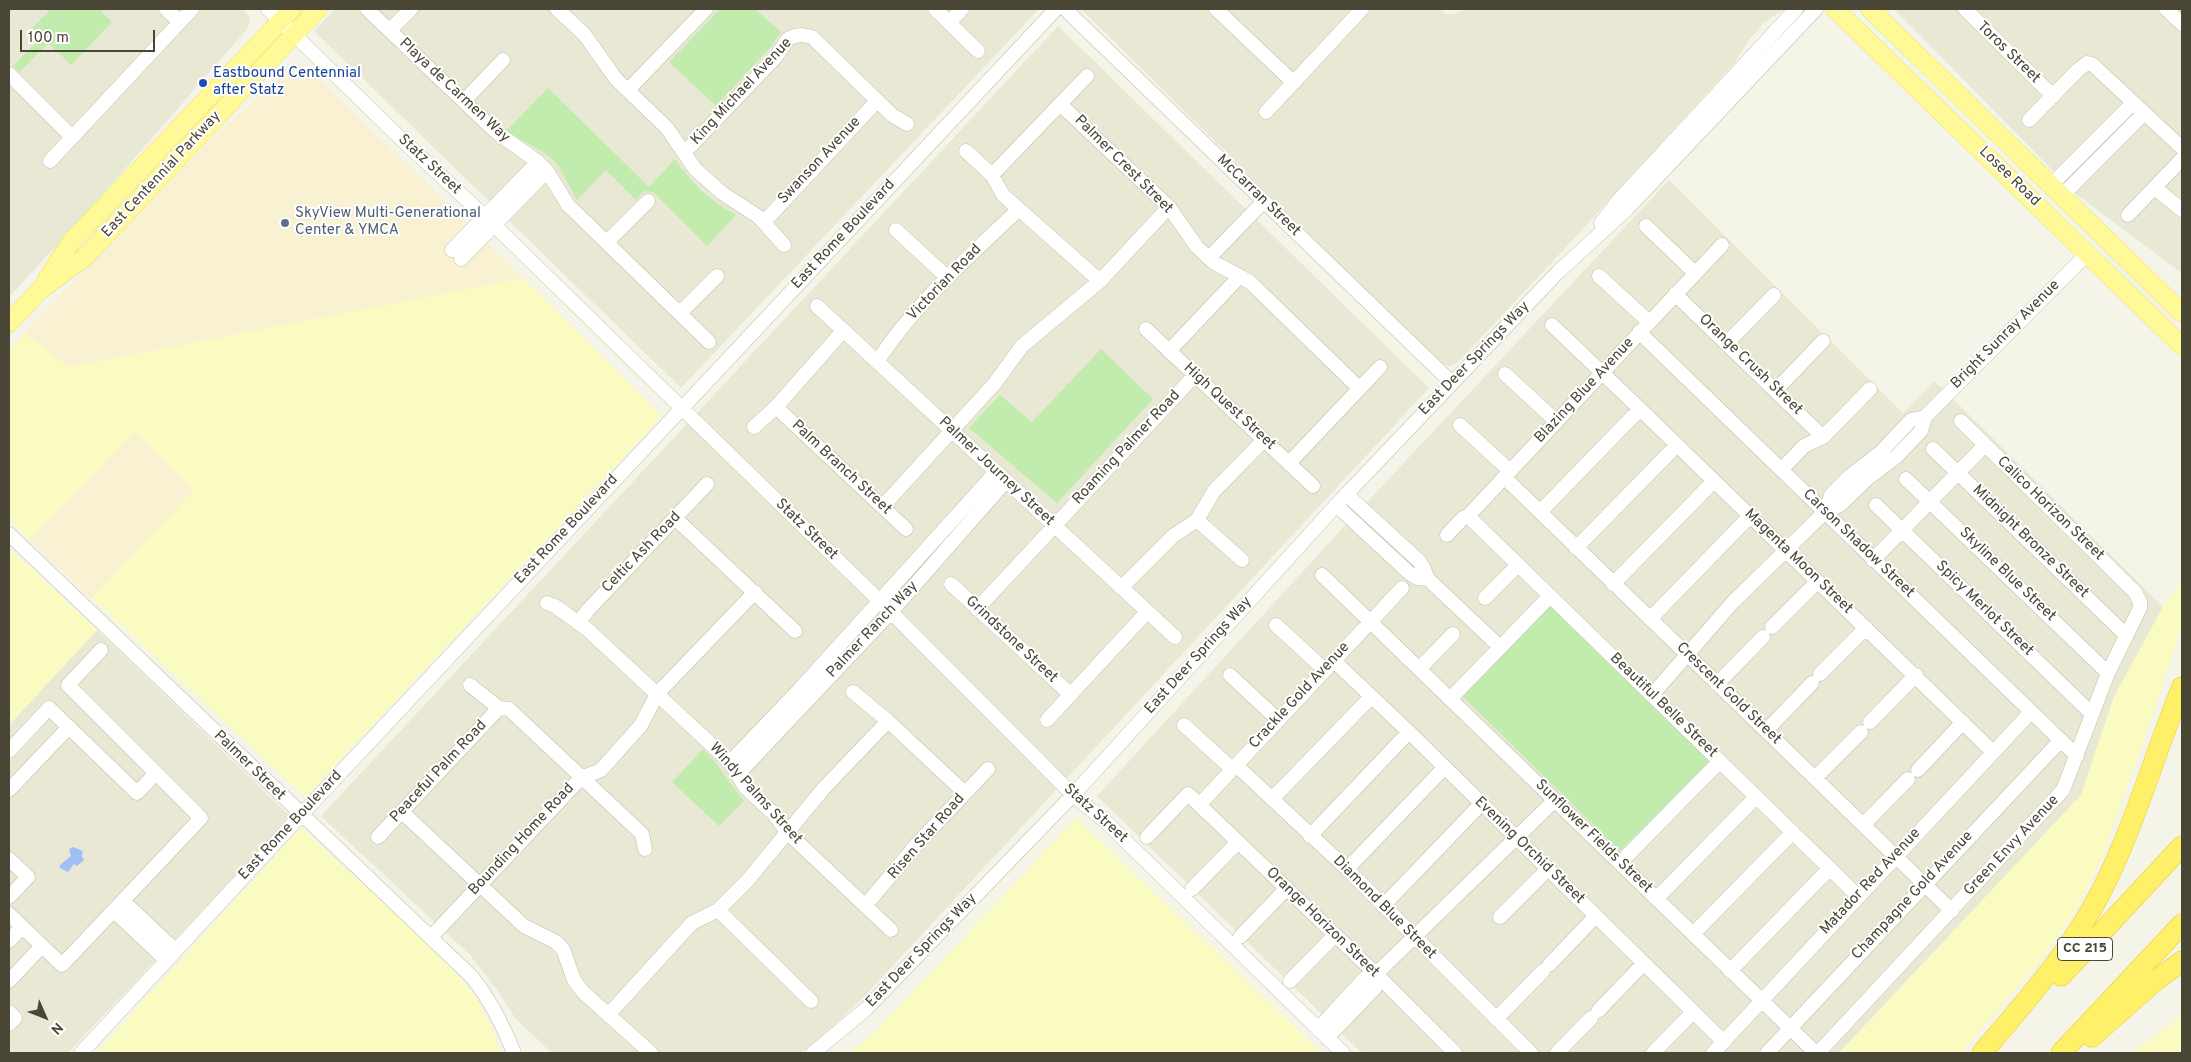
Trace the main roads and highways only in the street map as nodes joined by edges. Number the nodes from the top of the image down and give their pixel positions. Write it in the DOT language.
graph roads {
  1 [pos="318,9"];
  2 [pos="1835,9"];
  3 [pos="1870,9"];
  4 [pos="286,15"];
  5 [pos="1987,156"];
  6 [pos="2056,192"];
  7 [pos="116,195"];
  8 [pos="96,245"];
  9 [pos="40,290"];
  10 [pos="2182,313"];
  11 [pos="9,323"];
  12 [pos="2182,346"];
  13 [pos="2182,687"];
  14 [pos="2182,846"];
  15 [pos="2182,924"];
  16 [pos="2182,961"];
  17 [pos="1982,1053"];
  18 [pos="1988,1053"];
  19 [pos="2061,1053"];
  20 [pos="2074,1053"];
  1 -- 8 [label="main road, East Centennial Parkway"];
  2 -- 5 [label="main road, Losee Road"];
  3 -- 6 [label="main road, Losee Road"];
  4 -- 7 [label="main road, East Centennial Parkway"];
  5 -- 6 [label="main road"];
  5 -- 12 [label="main road, Losee Road"];
  6 -- 10 [label="main road, Losee Road"];
  7 -- 8 [label="main road"];
  7 -- 9 [label="main road, East Centennial Parkway"];
  8 -- 9 [label="main road, East Centennial Parkway"];
  9 -- 11 [label="main road, East Centennial Parkway"];
  13 -- 17 [label="highway"];
  14 -- 18 [label="highway, CC 215"];
  15 -- 19 [label="highway"];
  16 -- 20 [label="highway"];
}
